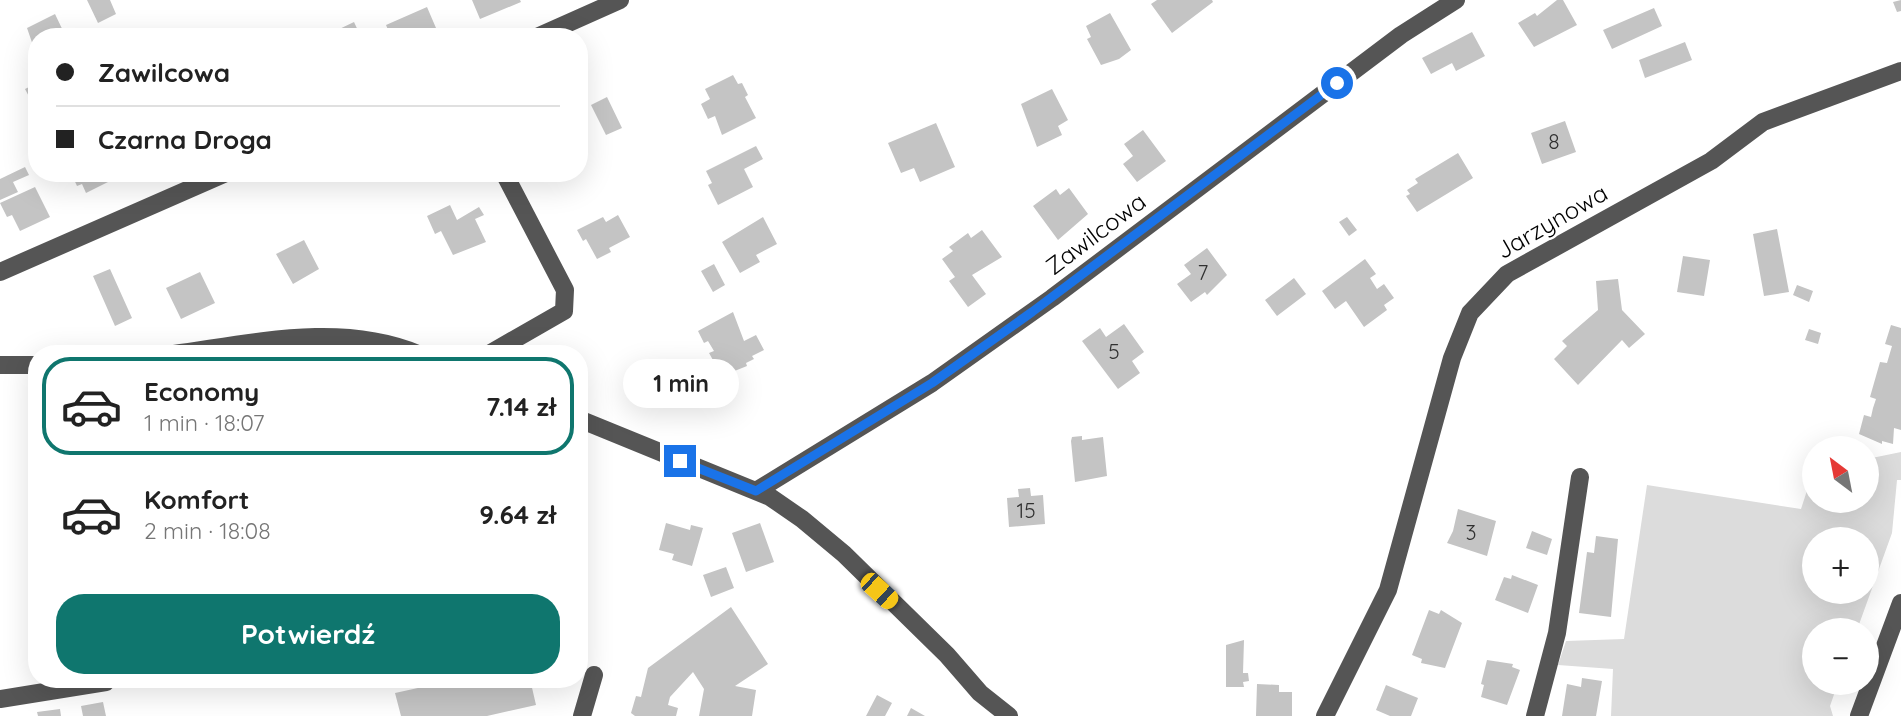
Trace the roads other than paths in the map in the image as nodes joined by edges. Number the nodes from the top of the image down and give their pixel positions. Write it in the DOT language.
graph roads {
  1 [pos="620,0"];
  2 [pos="1456,0"];
  3 [pos="557,28"];
  4 [pos="1901,71"];
  5 [pos="205,182"];
  6 [pos="509,182"];
  7 [pos="0,272"];
  8 [pos="241,345"];
  9 [pos="394,345"];
  10 [pos="505,345"];
  11 [pos="0,365"];
  12 [pos="28,365"];
  13 [pos="588,423"];
  14 [pos="1580,477"];
  15 [pos="756,491"];
  16 [pos="1901,603"];
  17 [pos="594,675"];
  18 [pos="69,688"];
  19 [pos="0,699"];
  20 [pos="582,716"];
  21 [pos="1009,716"];
  22 [pos="1325,716"];
  23 [pos="1535,716"];
  24 [pos="1858,716"];
  1 -- 3 [label="street"];
  2 -- 15 [label="street, Zawilcowa"];
  4 -- 22 [label="street, Jarzynowa"];
  5 -- 7 [label="street"];
  6 -- 10 [label="street"];
  8 -- 9 [label="street"];
  11 -- 12 [label="street"];
  13 -- 15 [label="street"];
  14 -- 23 [label="street"];
  15 -- 21 [label="street"];
  16 -- 24 [label="street"];
  17 -- 20 [label="street"];
  18 -- 19 [label="street"];
}
